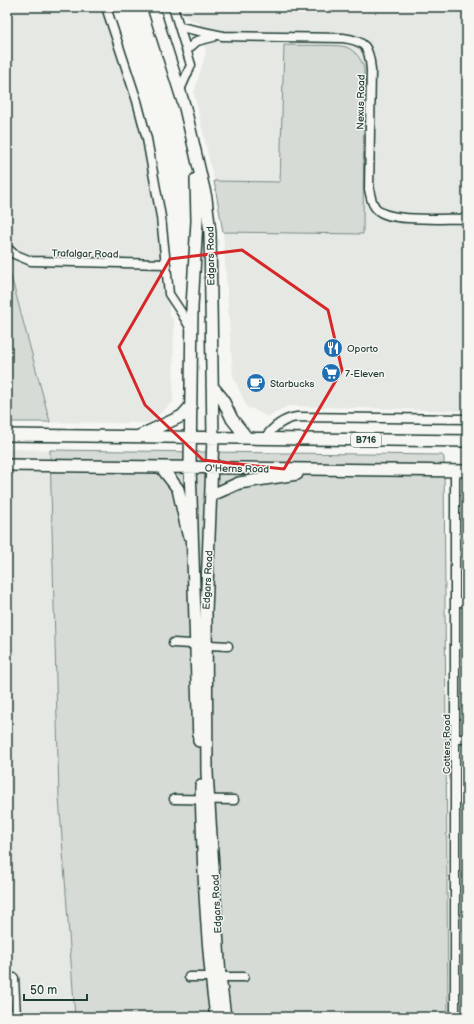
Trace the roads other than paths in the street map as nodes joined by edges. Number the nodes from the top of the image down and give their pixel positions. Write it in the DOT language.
graph roads {
  1 [pos="106,7"];
  2 [pos="153,7"];
  3 [pos="173,7"];
  4 [pos="180,27"];
  5 [pos="223,36"];
  6 [pos="187,50"];
  7 [pos="180,90"];
  8 [pos="194,144"];
  9 [pos="467,219"];
  10 [pos="7,248"];
  11 [pos="166,264"];
  12 [pos="192,332"];
  13 [pos="212,386"];
  14 [pos="191,406"];
  15 [pos="467,419"];
  16 [pos="7,435"];
  17 [pos="137,437"];
  18 [pos="191,437"];
  19 [pos="213,438"];
  20 [pos="247,438"];
  21 [pos="265,438"];
  22 [pos="467,441"];
  23 [pos="7,465"];
  24 [pos="161,466"];
  25 [pos="190,467"];
  26 [pos="213,467"];
  27 [pos="327,469"];
  28 [pos="455,471"];
  29 [pos="467,471"];
  30 [pos="212,495"];
  31 [pos="193,556"];
  32 [pos="455,602"];
  33 [pos="467,602"];
  34 [pos="173,643"];
  35 [pos="201,644"];
  36 [pos="228,646"];
  37 [pos="456,739"];
  38 [pos="467,739"];
  39 [pos="174,799"];
  40 [pos="205,800"];
  41 [pos="234,800"];
  42 [pos="189,976"];
  43 [pos="215,977"];
  44 [pos="244,977"];
  45 [pos="14,978"];
  46 [pos="11,992"];
  47 [pos="16,1017"];
  48 [pos="216,1017"];
  49 [pos="225,1017"];
  50 [pos="455,1017"];
  1 -- 11 [label="street"];
  2 -- 7 [label="main road, Edgars Road"];
  3 -- 4 [label="street"];
  4 -- 5 [label="street, Nexus Road"];
  4 -- 6 [label="street"];
  5 -- 6 [label="street, Nexus Road"];
  5 -- 9 [label="street, Nexus Road"];
  6 -- 7 [label="street"];
  7 -- 8 [label="main road, Edgars Road"];
  8 -- 12 [label="main road, Edgars Road"];
  8 -- 13 [label="main road, Edgars Road"];
  10 -- 11 [label="street, Trafalgar Road"];
  11 -- 12 [label="street"];
  12 -- 14 [label="main road, Edgars Road"];
  13 -- 19 [label="main road, Edgars Road"];
  13 -- 20 [label="main road"];
  14 -- 17 [label="main road"];
  14 -- 18 [label="main road, Edgars Road"];
  15 -- 21 [label="street"];
  16 -- 17 [label="main road, B716"];
  17 -- 18 [label="main road, B716"];
  18 -- 19 [label="main road, B716"];
  18 -- 25 [label="main road, Edgars Road"];
  19 -- 20 [label="main road, B716"];
  19 -- 26 [label="main road, Edgars Road"];
  20 -- 21 [label="main road, B716"];
  21 -- 22 [label="main road, B716"];
  23 -- 24 [label="main road, O'Herns Road"];
  24 -- 25 [label="main road, O'Herns Road"];
  24 -- 31 [label="main road"];
  25 -- 26 [label="main road, O'Herns Road"];
  25 -- 31 [label="main road, Edgars Road"];
  26 -- 27 [label="main road, O'Herns Road"];
  26 -- 30 [label="main road, Edgars Road"];
  27 -- 28 [label="main road, O'Herns Road"];
  27 -- 30 [label="main road"];
  28 -- 29 [label="main road, O'Herns Road"];
  28 -- 32 [label="street, Cotters Road"];
  30 -- 35 [label="main road, Edgars Road"];
  31 -- 35 [label="main road, Edgars Road"];
  32 -- 33 [label="street"];
  32 -- 37 [label="street, Cotters Road"];
  34 -- 35 [label="street"];
  35 -- 36 [label="street"];
  35 -- 40 [label="main road, Edgars Road"];
  37 -- 38 [label="street"];
  37 -- 50 [label="street, Cotters Road"];
  39 -- 40 [label="street"];
  40 -- 41 [label="street"];
  40 -- 43 [label="main road, Edgars Road"];
  42 -- 43 [label="street"];
  43 -- 44 [label="street"];
  43 -- 48 [label="main road, Edgars Road"];
  43 -- 49 [label="main road, Edgars Road"];
  45 -- 46 [label="street"];
  46 -- 47 [label="street"];
}
